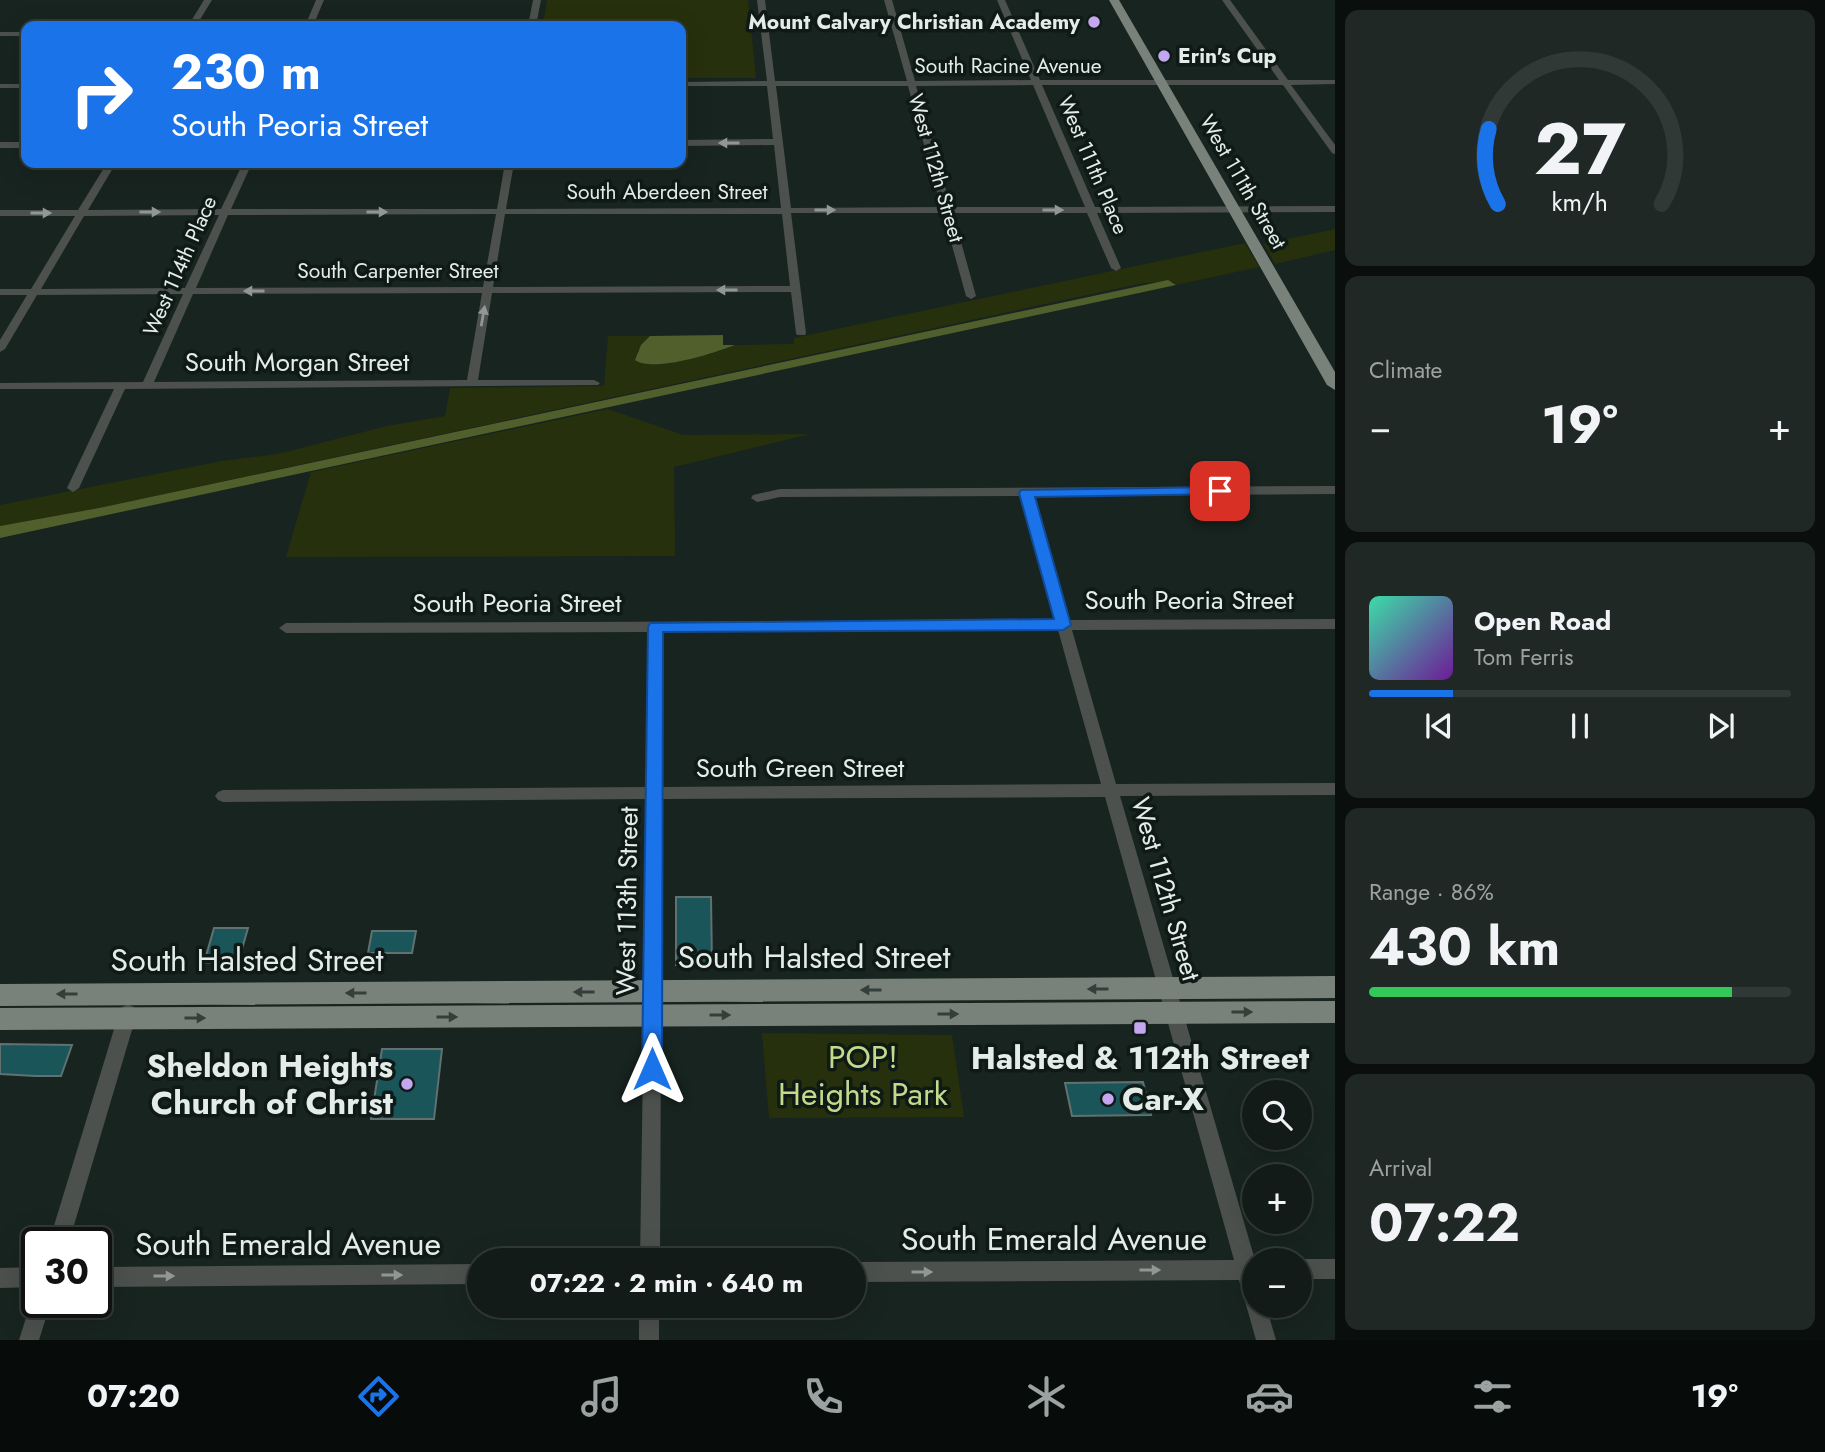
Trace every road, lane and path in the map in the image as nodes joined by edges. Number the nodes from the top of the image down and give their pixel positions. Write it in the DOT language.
graph roads {
  1 [pos="208,0"];
  2 [pos="320,0"];
  3 [pos="537,0"];
  4 [pos="761,0"];
  5 [pos="888,0"];
  6 [pos="1001,0"];
  7 [pos="1114,0"];
  8 [pos="1226,0"];
  9 [pos="195,21"];
  10 [pos="311,21"];
  11 [pos="533,21"];
  12 [pos="0,34"];
  13 [pos="21,34"];
  14 [pos="1286,82"];
  15 [pos="1335,82"];
  16 [pos="912,83"];
  17 [pos="1037,83"];
  18 [pos="1162,83"];
  19 [pos="686,84"];
  20 [pos="771,84"];
  21 [pos="0,86"];
  22 [pos="21,86"];
  23 [pos="778,142"];
  24 [pos="686,143"];
  25 [pos="0,145"];
  26 [pos="21,145"];
  27 [pos="1335,151"];
  28 [pos="108,168"];
  29 [pos="245,168"];
  30 [pos="508,168"];
  31 [pos="1234,209"];
  32 [pos="1335,209"];
  33 [pos="947,210"];
  34 [pos="1091,210"];
  35 [pos="501,211"];
  36 [pos="786,211"];
  37 [pos="225,212"];
  38 [pos="0,213"];
  39 [pos="81,213"];
  40 [pos="1116,268"];
  41 [pos="795,289"];
  42 [pos="488,290"];
  43 [pos="190,291"];
  44 [pos="0,292"];
  45 [pos="34,292"];
  46 [pos="971,296"];
  47 [pos="801,333"];
  48 [pos="0,349"];
  49 [pos="1334,382"];
  50 [pos="594,383"];
  51 [pos="472,384"];
  52 [pos="121,385"];
  53 [pos="147,385"];
  54 [pos="0,386"];
  55 [pos="73,488"];
  56 [pos="1335,491"];
  57 [pos="1026,493"];
  58 [pos="757,498"];
  59 [pos="1335,624"];
  60 [pos="1063,625"];
  61 [pos="656,627"];
  62 [pos="286,628"];
  63 [pos="1335,789"];
  64 [pos="1111,791"];
  65 [pos="654,793"];
  66 [pos="223,796"];
  67 [pos="1335,987"];
  68 [pos="1167,989"];
  69 [pos="652,992"];
  70 [pos="134,994"];
  71 [pos="0,995"];
  72 [pos="1335,1012"];
  73 [pos="1173,1013"];
  74 [pos="652,1016"];
  75 [pos="127,1018"];
  76 [pos="0,1019"];
  77 [pos="64,1227"];
  78 [pos="650,1248"];
  79 [pos="1244,1248"];
  80 [pos="1242,1269"];
  81 [pos="1312,1269"];
  82 [pos="1335,1269"];
  83 [pos="866,1272"];
  84 [pos="467,1274"];
  85 [pos="21,1277"];
  86 [pos="112,1277"];
  87 [pos="0,1278"];
  88 [pos="36,1318"];
  89 [pos="649,1318"];
  90 [pos="1260,1318"];
  91 [pos="29,1340"];
  92 [pos="649,1340"];
  93 [pos="1266,1340"];
  1 -- 9 [label="street"];
  2 -- 10 [label="street"];
  3 -- 11 [label="street"];
  4 -- 20 [label="street"];
  5 -- 16 [label="street, West 112th Street"];
  6 -- 17 [label="street, West 111th Place"];
  7 -- 18 [label="main road, West 111th Street"];
  8 -- 14 [label="street"];
  12 -- 13 [label="street"];
  14 -- 15 [label="street, South Racine Avenue"];
  14 -- 18 [label="street, South Racine Avenue"];
  14 -- 27 [label="street"];
  16 -- 17 [label="street, South Racine Avenue"];
  16 -- 20 [label="street, South Racine Avenue"];
  16 -- 33 [label="street, West 112th Street"];
  17 -- 18 [label="street, South Racine Avenue"];
  17 -- 34 [label="street, West 111th Place"];
  18 -- 31 [label="main road, West 111th Street"];
  19 -- 20 [label="street, South Racine Avenue"];
  20 -- 23 [label="street"];
  21 -- 22 [label="street"];
  23 -- 24 [label="street, one-way"];
  23 -- 36 [label="street"];
  25 -- 26 [label="street"];
  28 -- 39 [label="street"];
  29 -- 37 [label="street, West 114th Place"];
  30 -- 35 [label="street"];
  31 -- 32 [label="street, South Aberdeen Street"];
  31 -- 34 [label="street, South Aberdeen Street"];
  31 -- 49 [label="main road, West 111th Street"];
  33 -- 34 [label="street, South Aberdeen Street, one-way"];
  36 -- 33 [label="street, South Aberdeen Street, one-way"];
  33 -- 46 [label="street, West 112th Street"];
  34 -- 40 [label="street, West 111th Place"];
  35 -- 36 [label="street, South Aberdeen Street"];
  37 -- 35 [label="street, South Aberdeen Street, one-way"];
  35 -- 42 [label="street"];
  36 -- 41 [label="street"];
  39 -- 37 [label="street, South Aberdeen Street, one-way"];
  37 -- 43 [label="street, West 114th Place"];
  38 -- 39 [label="street, South Aberdeen Street, one-way"];
  39 -- 45 [label="street"];
  41 -- 42 [label="street, South Carpenter Street, one-way"];
  41 -- 47 [label="street"];
  42 -- 43 [label="street, South Carpenter Street, one-way"];
  51 -- 42 [label="street, one-way"];
  43 -- 45 [label="street, South Carpenter Street"];
  43 -- 53 [label="street, West 114th Place"];
  44 -- 45 [label="street, South Carpenter Street"];
  45 -- 48 [label="street"];
  50 -- 51 [label="street, South Morgan Street"];
  51 -- 53 [label="street, South Morgan Street"];
  52 -- 53 [label="street, South Morgan Street"];
  52 -- 54 [label="street, South Morgan Street"];
  52 -- 55 [label="street"];
  56 -- 57 [label="street"];
  57 -- 58 [label="street"];
  57 -- 60 [label="street, West 112th Street"];
  59 -- 60 [label="street, South Peoria Street"];
  60 -- 61 [label="street, South Peoria Street"];
  60 -- 64 [label="street, West 112th Street"];
  61 -- 62 [label="street, South Peoria Street"];
  61 -- 65 [label="street, West 113th Street"];
  63 -- 64 [label="street, South Green Street"];
  64 -- 65 [label="street, South Green Street"];
  64 -- 68 [label="street, West 112th Street"];
  65 -- 66 [label="street, South Green Street"];
  65 -- 69 [label="street, West 113th Street"];
  67 -- 68 [label="main road, South Halsted Street"];
  68 -- 69 [label="main road, South Halsted Street, one-way"];
  68 -- 73 [label="street, West 112th Street"];
  69 -- 70 [label="main road, South Halsted Street, one-way"];
  69 -- 74 [label="street, West 113th Street"];
  70 -- 71 [label="main road, South Halsted Street, one-way"];
  70 -- 75 [label="street"];
  73 -- 72 [label="main road, South Halsted Street, one-way"];
  74 -- 73 [label="main road, South Halsted Street, one-way"];
  73 -- 79 [label="street, West 112th Street"];
  75 -- 74 [label="main road, South Halsted Street, one-way"];
  74 -- 78 [label="street, West 113th Street"];
  75 -- 76 [label="main road, South Halsted Street"];
  75 -- 77 [label="street"];
  83 -- 80 [label="street, South Emerald Avenue, one-way"];
  81 -- 82 [label="street"];
  86 -- 84 [label="street, South Emerald Avenue, one-way"];
  85 -- 87 [label="street"];
  88 -- 91 [label="street"];
  89 -- 92 [label="street"];
  90 -- 93 [label="street"];
}
